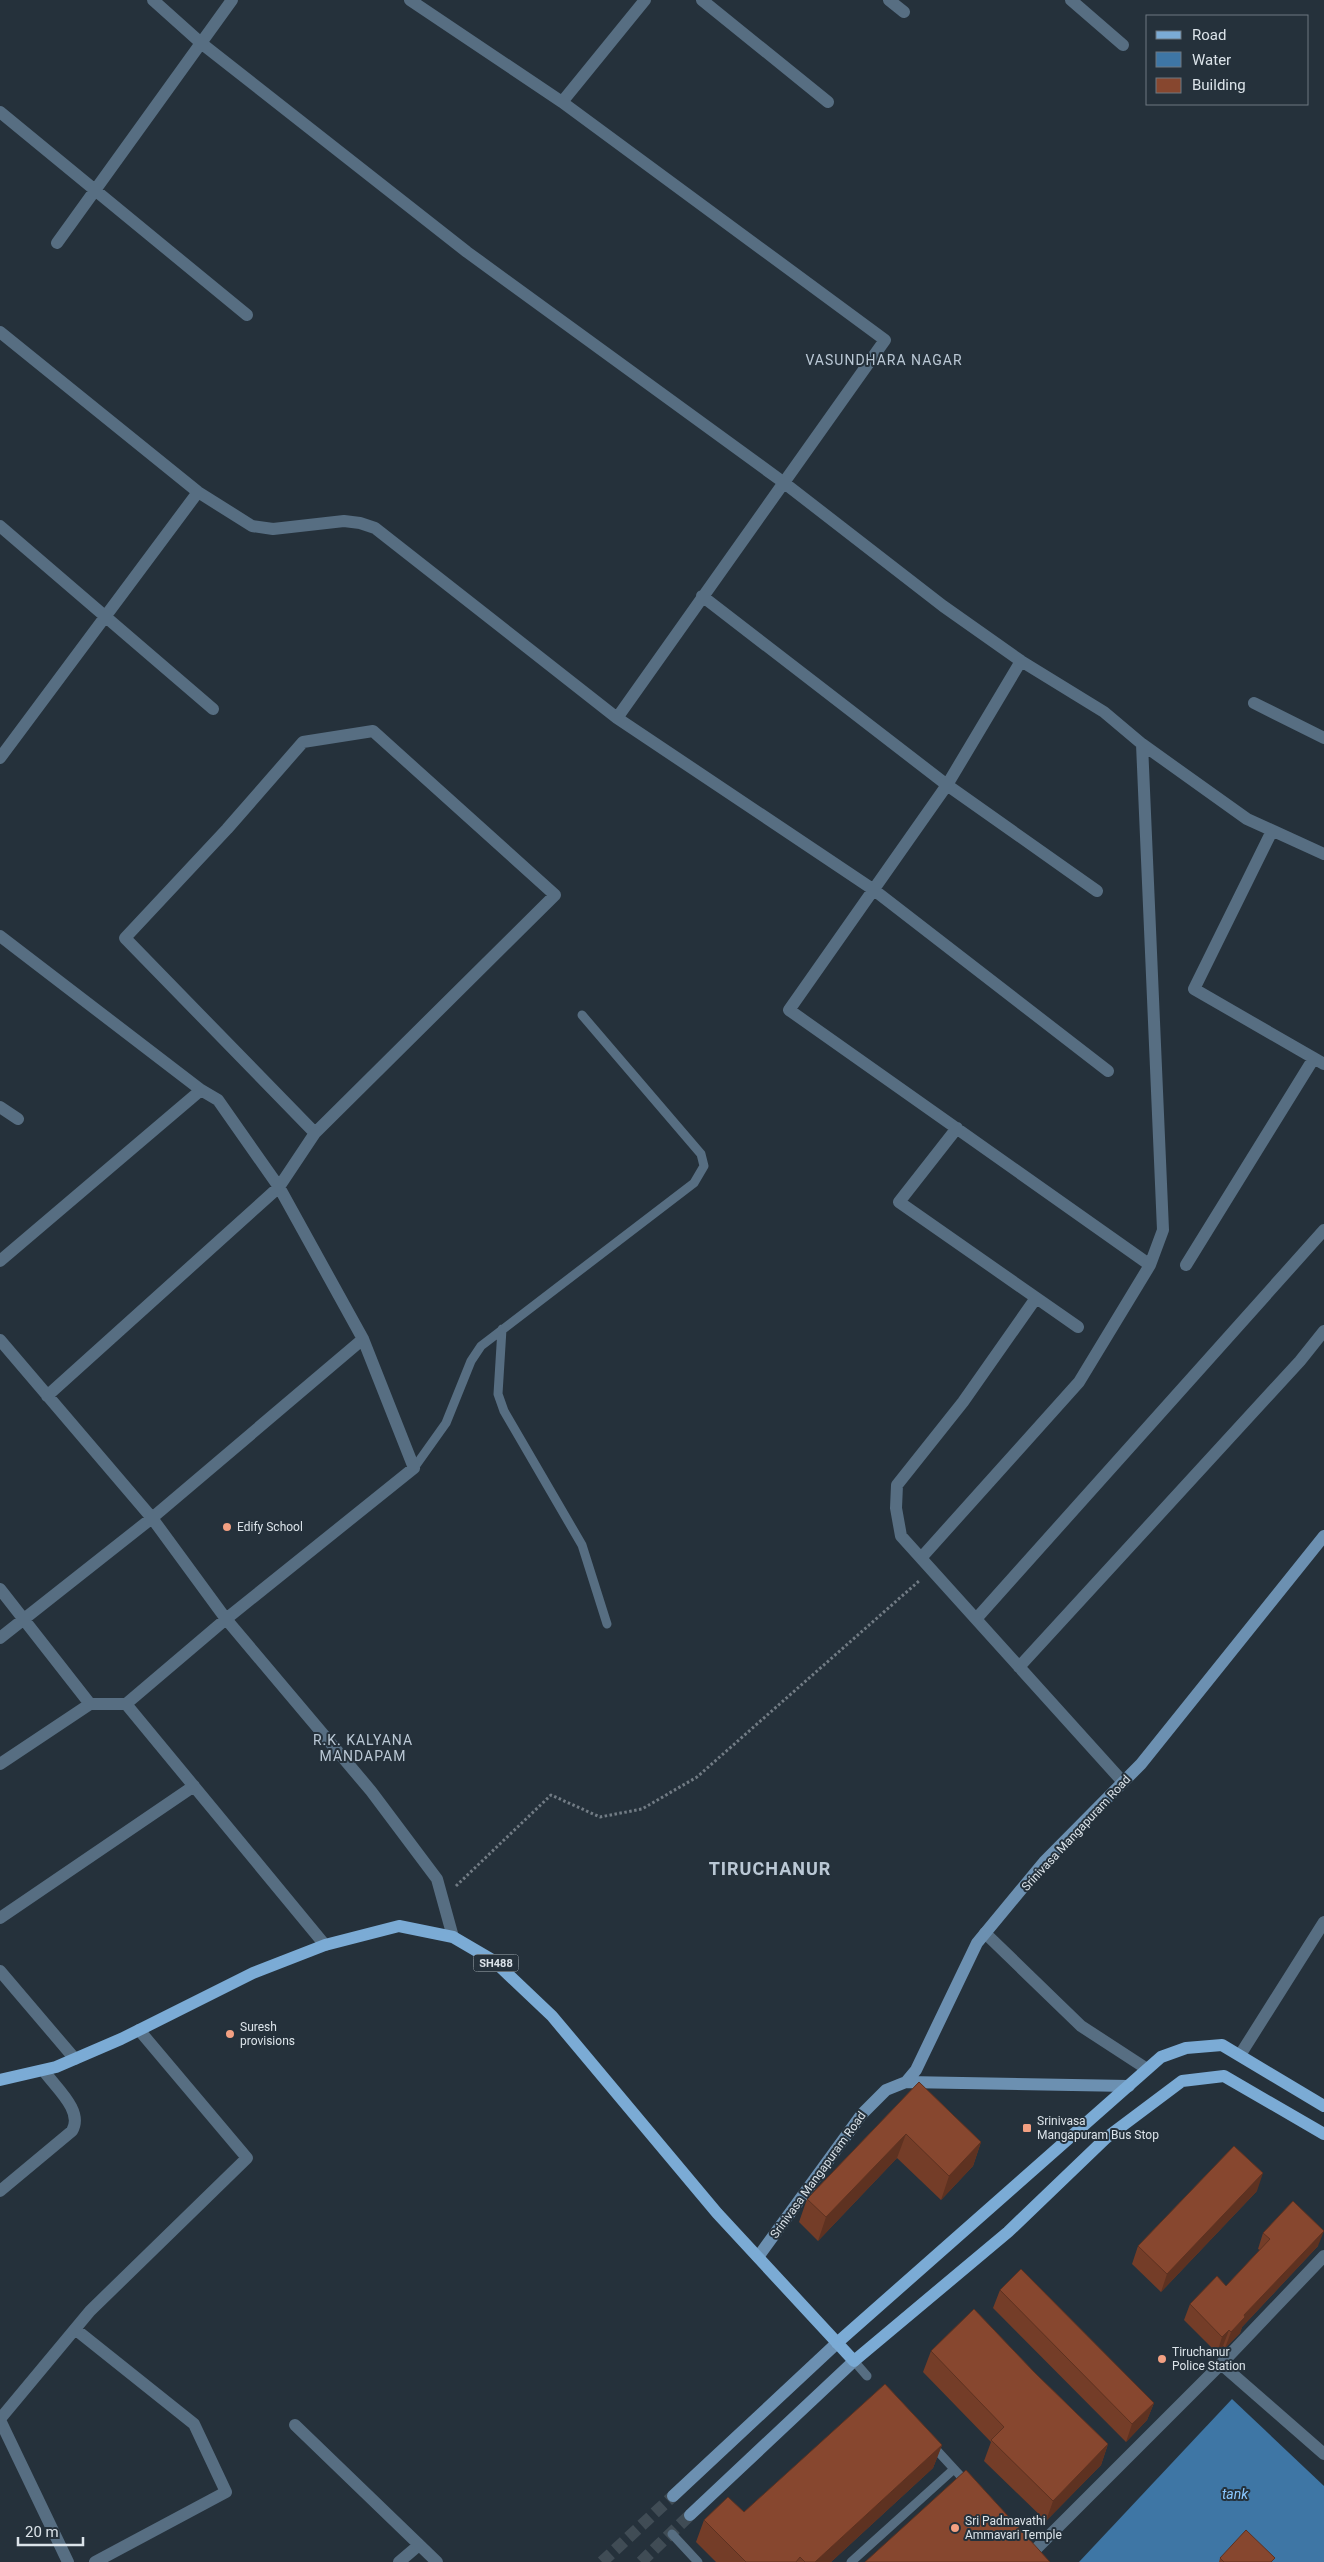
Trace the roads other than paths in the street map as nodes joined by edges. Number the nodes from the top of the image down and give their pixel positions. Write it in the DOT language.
graph roads {
  1 [pos="153,0"];
  2 [pos="232,0"];
  3 [pos="410,0"];
  4 [pos="645,0"];
  5 [pos="702,0"];
  6 [pos="889,0"];
  7 [pos="1072,0"];
  8 [pos="904,12"];
  9 [pos="201,43"];
  10 [pos="1123,46"];
  11 [pos="562,102"];
  12 [pos="828,102"];
  13 [pos="0,112"];
  14 [pos="96,192"];
  15 [pos="57,243"];
  16 [pos="247,314"];
  17 [pos="0,332"];
  18 [pos="784,482"];
  19 [pos="198,492"];
  20 [pos="0,526"];
  21 [pos="702,596"];
  22 [pos="106,616"];
  23 [pos="1021,661"];
  24 [pos="1254,703"];
  25 [pos="213,709"];
  26 [pos="617,718"];
  27 [pos="1324,738"];
  28 [pos="1142,744"];
  29 [pos="0,758"];
  30 [pos="947,785"];
  31 [pos="1272,831"];
  32 [pos="1324,854"];
  33 [pos="874,890"];
  34 [pos="1097,891"];
  35 [pos="0,936"];
  36 [pos="582,1016"];
  37 [pos="1319,1061"];
  38 [pos="1108,1071"];
  39 [pos="201,1090"];
  40 [pos="0,1107"];
  41 [pos="18,1120"];
  42 [pos="957,1128"];
  43 [pos="315,1134"];
  44 [pos="280,1187"];
  45 [pos="1324,1230"];
  46 [pos="0,1261"];
  47 [pos="1150,1265"];
  48 [pos="1186,1265"];
  49 [pos="1036,1298"];
  50 [pos="1078,1327"];
  51 [pos="502,1329"];
  52 [pos="1324,1331"];
  53 [pos="364,1339"];
  54 [pos="0,1340"];
  55 [pos="46,1396"];
  56 [pos="414,1468"];
  57 [pos="152,1518"];
  58 [pos="1324,1536"];
  59 [pos="921,1558"];
  60 [pos="0,1589"];
  61 [pos="25,1618"];
  62 [pos="226,1618"];
  63 [pos="976,1619"];
  64 [pos="606,1624"];
  65 [pos="0,1638"];
  66 [pos="1019,1667"];
  67 [pos="90,1704"];
  68 [pos="126,1704"];
  69 [pos="0,1764"];
  70 [pos="1123,1782"];
  71 [pos="194,1786"];
  72 [pos="0,1918"];
  73 [pos="1324,1922"];
  74 [pos="985,1933"];
  75 [pos="453,1937"];
  76 [pos="325,1945"];
  77 [pos="0,1971"];
  78 [pos="139,2030"];
  79 [pos="1240,2055"];
  80 [pos="75,2059"];
  81 [pos="1147,2069"];
  82 [pos="44,2071"];
  83 [pos="0,2080"];
  84 [pos="906,2082"];
  85 [pos="1129,2086"];
  86 [pos="1324,2106"];
  87 [pos="1324,2134"];
  88 [pos="0,2191"];
  89 [pos="1324,2256"];
  90 [pos="758,2257"];
  91 [pos="75,2329"];
  92 [pos="837,2343"];
  93 [pos="854,2361"];
  94 [pos="1221,2364"];
  95 [pos="867,2376"];
  96 [pos="0,2419"];
  97 [pos="295,2425"];
  98 [pos="928,2441"];
  99 [pos="1324,2454"];
  100 [pos="954,2469"];
  101 [pos="973,2490"];
  102 [pos="673,2496"];
  103 [pos="690,2515"];
  104 [pos="672,2534"];
  105 [pos="419,2545"];
  106 [pos="1030,2555"];
  107 [pos="68,2562"];
  108 [pos="95,2562"];
  109 [pos="400,2562"];
  110 [pos="437,2562"];
  111 [pos="698,2562"];
  112 [pos="851,2562"];
  1 -- 9 [label="street"];
  2 -- 9 [label="street"];
  3 -- 11 [label="street"];
  4 -- 11 [label="street"];
  5 -- 12 [label="street"];
  6 -- 8 [label="street"];
  7 -- 10 [label="street"];
  9 -- 14 [label="street"];
  9 -- 18 [label="street"];
  11 -- 18 [label="street"];
  13 -- 14 [label="street"];
  14 -- 15 [label="street"];
  14 -- 16 [label="street"];
  17 -- 19 [label="street"];
  18 -- 21 [label="street"];
  18 -- 23 [label="street"];
  19 -- 22 [label="street"];
  19 -- 26 [label="street"];
  20 -- 22 [label="street"];
  21 -- 26 [label="street"];
  21 -- 30 [label="street"];
  22 -- 25 [label="street"];
  22 -- 29 [label="street"];
  23 -- 28 [label="street"];
  23 -- 30 [label="street"];
  24 -- 27 [label="street"];
  26 -- 33 [label="street"];
  28 -- 31 [label="street"];
  28 -- 47 [label="street"];
  30 -- 33 [label="street"];
  30 -- 34 [label="street"];
  31 -- 32 [label="street"];
  31 -- 37 [label="street"];
  33 -- 38 [label="street"];
  33 -- 42 [label="street"];
  35 -- 39 [label="street"];
  36 -- 51 [label="lane"];
  37 -- 48 [label="street"];
  39 -- 44 [label="street"];
  39 -- 46 [label="street"];
  40 -- 41 [label="street"];
  42 -- 47 [label="street"];
  42 -- 49 [label="street"];
  43 -- 43 [label="street"];
  43 -- 44 [label="street"];
  44 -- 53 [label="street"];
  44 -- 55 [label="street"];
  45 -- 63 [label="street"];
  47 -- 59 [label="street"];
  49 -- 50 [label="street"];
  49 -- 59 [label="street"];
  51 -- 56 [label="lane"];
  51 -- 64 [label="lane"];
  52 -- 66 [label="street"];
  53 -- 56 [label="street"];
  53 -- 57 [label="street"];
  54 -- 55 [label="street"];
  55 -- 57 [label="street"];
  56 -- 62 [label="street"];
  57 -- 61 [label="street"];
  57 -- 62 [label="street"];
  58 -- 70 [label="street, Srinivasa Mangapuram Road"];
  59 -- 63 [label="street"];
  60 -- 61 [label="street"];
  61 -- 65 [label="street"];
  61 -- 67 [label="street"];
  62 -- 68 [label="street"];
  62 -- 75 [label="street"];
  63 -- 66 [label="street"];
  66 -- 70 [label="street"];
  67 -- 68 [label="street"];
  67 -- 69 [label="street"];
  68 -- 71 [label="street"];
  70 -- 74 [label="street, Srinivasa Mangapuram Road"];
  71 -- 72 [label="street"];
  71 -- 76 [label="street"];
  73 -- 79 [label="street"];
  74 -- 81 [label="street"];
  74 -- 84 [label="street, Srinivasa Mangapuram Road"];
  75 -- 76 [label="main road, SH488"];
  75 -- 90 [label="main road, SH488"];
  76 -- 78 [label="main road, SH488"];
  77 -- 80 [label="street"];
  78 -- 80 [label="main road, SH488"];
  78 -- 91 [label="street"];
  79 -- 81 [label="main road"];
  79 -- 86 [label="main road"];
  80 -- 82 [label="main road, SH488"];
  81 -- 85 [label="main road"];
  82 -- 83 [label="main road, SH488"];
  82 -- 88 [label="street"];
  84 -- 85 [label="street"];
  84 -- 90 [label="street, Srinivasa Mangapuram Road"];
  85 -- 92 [label="main road"];
  87 -- 93 [label="main road"];
  89 -- 94 [label="street"];
  90 -- 92 [label="main road, SH488"];
  91 -- 96 [label="street"];
  91 -- 108 [label="street"];
  92 -- 93 [label="main road, SH488"];
  92 -- 102 [label="street"];
  93 -- 95 [label="lane"];
  93 -- 103 [label="street"];
  94 -- 99 [label="street"];
  94 -- 106 [label="street"];
  96 -- 107 [label="street"];
  97 -- 105 [label="street"];
  98 -- 100 [label="lane"];
  100 -- 101 [label="lane"];
  100 -- 112 [label="lane"];
  104 -- 111 [label="lane"];
  105 -- 109 [label="street"];
  105 -- 110 [label="street"];
}
